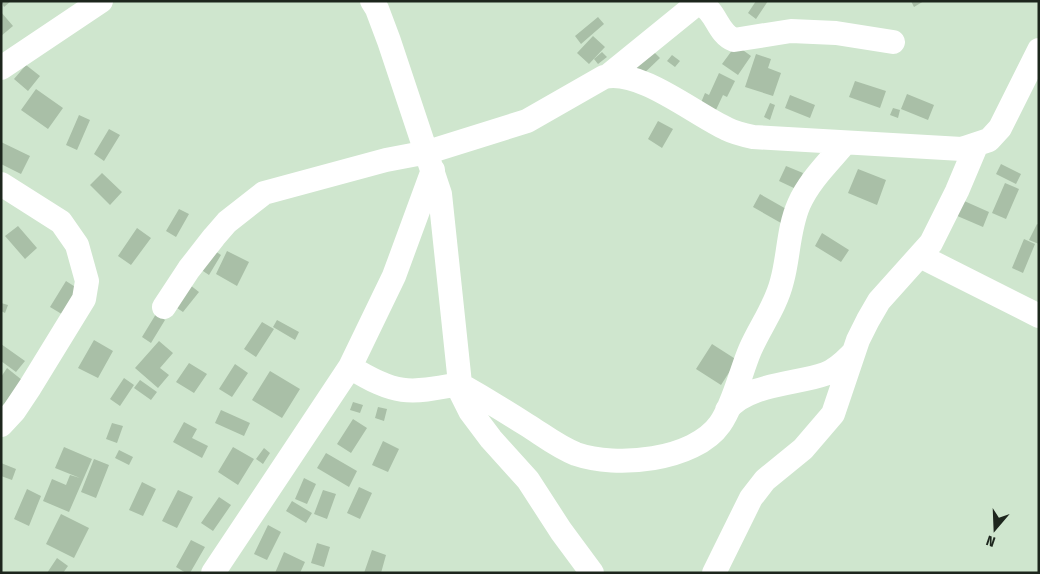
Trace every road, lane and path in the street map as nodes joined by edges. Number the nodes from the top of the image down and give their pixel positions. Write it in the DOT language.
graph roads {
  1 [pos="101,1"];
  2 [pos="372,1"];
  3 [pos="701,3"];
  4 [pos="893,42"];
  5 [pos="1039,50"];
  6 [pos="1,68"];
  7 [pos="609,75"];
  8 [pos="844,144"];
  9 [pos="976,146"];
  10 [pos="430,161"];
  11 [pos="1,184"];
  12 [pos="920,256"];
  13 [pos="164,307"];
  14 [pos="1039,316"];
  15 [pos="853,353"];
  16 [pos="350,367"];
  17 [pos="459,384"];
  18 [pos="727,410"];
  19 [pos="1,425"];
  20 [pos="213,573"];
  21 [pos="592,573"];
  22 [pos="714,573"];
  1 -- 6 [label="street"];
  2 -- 10 [label="street"];
  3 -- 4 [label="street"];
  3 -- 7 [label="street"];
  5 -- 9 [label="street"];
  7 -- 8 [label="street"];
  7 -- 10 [label="street"];
  8 -- 9 [label="street"];
  8 -- 18 [label="street"];
  9 -- 12 [label="street"];
  10 -- 13 [label="street"];
  10 -- 16 [label="street"];
  10 -- 17 [label="street"];
  11 -- 19 [label="street"];
  12 -- 14 [label="street"];
  12 -- 15 [label="street"];
  15 -- 18 [label="street"];
  15 -- 22 [label="street"];
  16 -- 17 [label="street"];
  16 -- 20 [label="street"];
  17 -- 18 [label="street"];
  17 -- 21 [label="street"];
}
